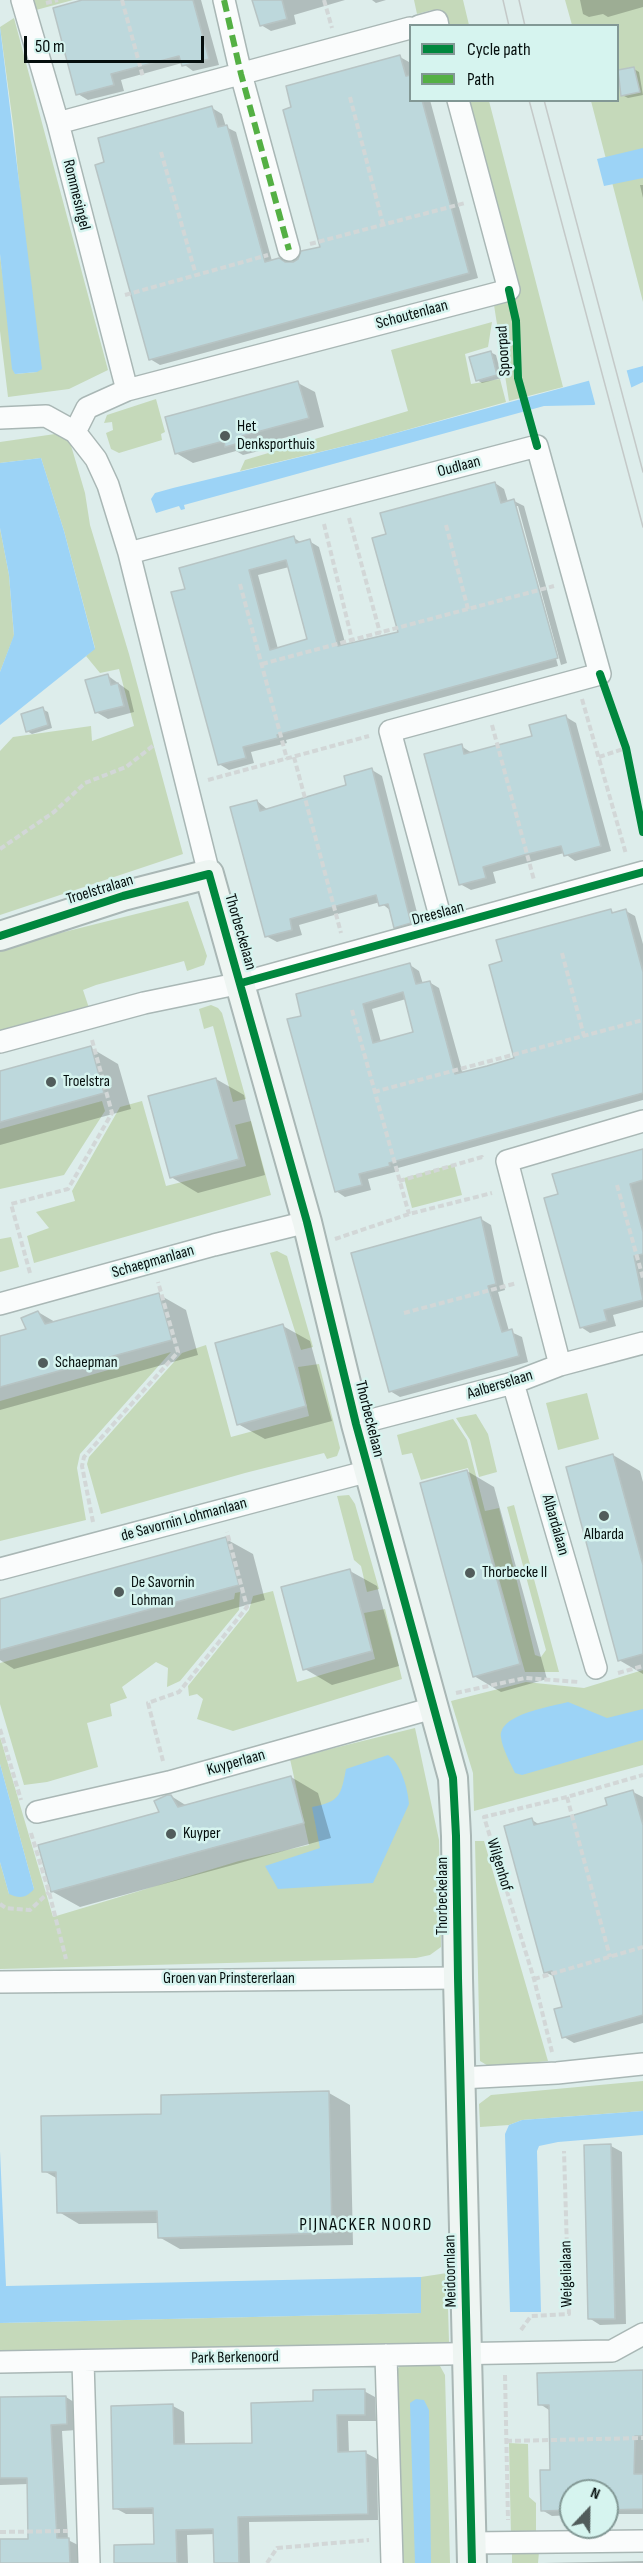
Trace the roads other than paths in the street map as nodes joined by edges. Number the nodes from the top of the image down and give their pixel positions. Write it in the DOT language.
graph roads {
  1 [pos="22,0"];
  2 [pos="224,0"];
  3 [pos="409,29"];
  4 [pos="241,74"];
  5 [pos="459,102"];
  6 [pos="58,123"];
  7 [pos="289,250"];
  8 [pos="127,390"];
  9 [pos="0,418"];
  10 [pos="75,432"];
  11 [pos="129,553"];
  12 [pos="637,873"];
  13 [pos="209,874"];
  14 [pos="443,927"];
  15 [pos="0,936"];
  16 [pos="241,983"];
  17 [pos="0,1042"];
  18 [pos="643,1121"];
  19 [pos="307,1222"];
  20 [pos="0,1304"];
  21 [pos="643,1343"];
  22 [pos="560,1365"];
  23 [pos="513,1383"];
  24 [pos="356,1424"];
  25 [pos="369,1471"];
  26 [pos="0,1569"];
  27 [pos="598,1672"];
  28 [pos="432,1703"];
  29 [pos="37,1812"];
  30 [pos="458,1978"];
  31 [pos="0,1982"];
  32 [pos="643,2064"];
  33 [pos="460,2079"];
  34 [pos="643,2334"];
  35 [pos="467,2354"];
  36 [pos="386,2355"];
  37 [pos="83,2361"];
  38 [pos="0,2362"];
  39 [pos="643,2541"];
  40 [pos="471,2553"];
  41 [pos="89,2563"];
  42 [pos="392,2563"];
  1 -- 6 [label="street, Rommesingel"];
  2 -- 4 [label="street"];
  3 -- 4 [label="street"];
  4 -- 6 [label="street"];
  4 -- 7 [label="street"];
  5 -- 8 [label="street, Schoutenlaan"];
  6 -- 8 [label="street, Rommesingel"];
  8 -- 10 [label="street"];
  9 -- 10 [label="street, Thorbeckelaan"];
  10 -- 11 [label="street, Thorbeckelaan"];
  11 -- 13 [label="street, Thorbeckelaan"];
  11 -- 14 [label="street, Oudlaan"];
  12 -- 14 [label="street, Dreeslaan"];
  13 -- 15 [label="street, Troelstralaan"];
  13 -- 16 [label="street, Thorbeckelaan"];
  14 -- 16 [label="street, Dreeslaan"];
  16 -- 17 [label="street"];
  16 -- 19 [label="street, Thorbeckelaan"];
  18 -- 22 [label="street"];
  19 -- 20 [label="street, Schaepmanlaan"];
  19 -- 24 [label="street, Thorbeckelaan"];
  21 -- 22 [label="street, Aalberselaan"];
  22 -- 23 [label="street, Aalberselaan"];
  23 -- 24 [label="street, Aalberselaan"];
  23 -- 27 [label="street, Albardalaan"];
  24 -- 25 [label="street, Thorbeckelaan"];
  25 -- 26 [label="street, de Savornin Lohmanlaan"];
  25 -- 28 [label="street, Thorbeckelaan"];
  28 -- 29 [label="street, Kuyperlaan"];
  28 -- 30 [label="street, Thorbeckelaan"];
  30 -- 31 [label="street, Groen van Prinstererlaan"];
  30 -- 33 [label="street, Meidoornlaan"];
  32 -- 33 [label="street"];
  33 -- 35 [label="street, Meidoornlaan"];
  34 -- 35 [label="street"];
  35 -- 36 [label="street, Park Berkenoord"];
  35 -- 40 [label="street, Meidoornlaan"];
  36 -- 37 [label="street, Park Berkenoord"];
  36 -- 42 [label="street"];
  37 -- 38 [label="street, Park Berkenoord"];
  37 -- 41 [label="street"];
  39 -- 40 [label="street"];
}
